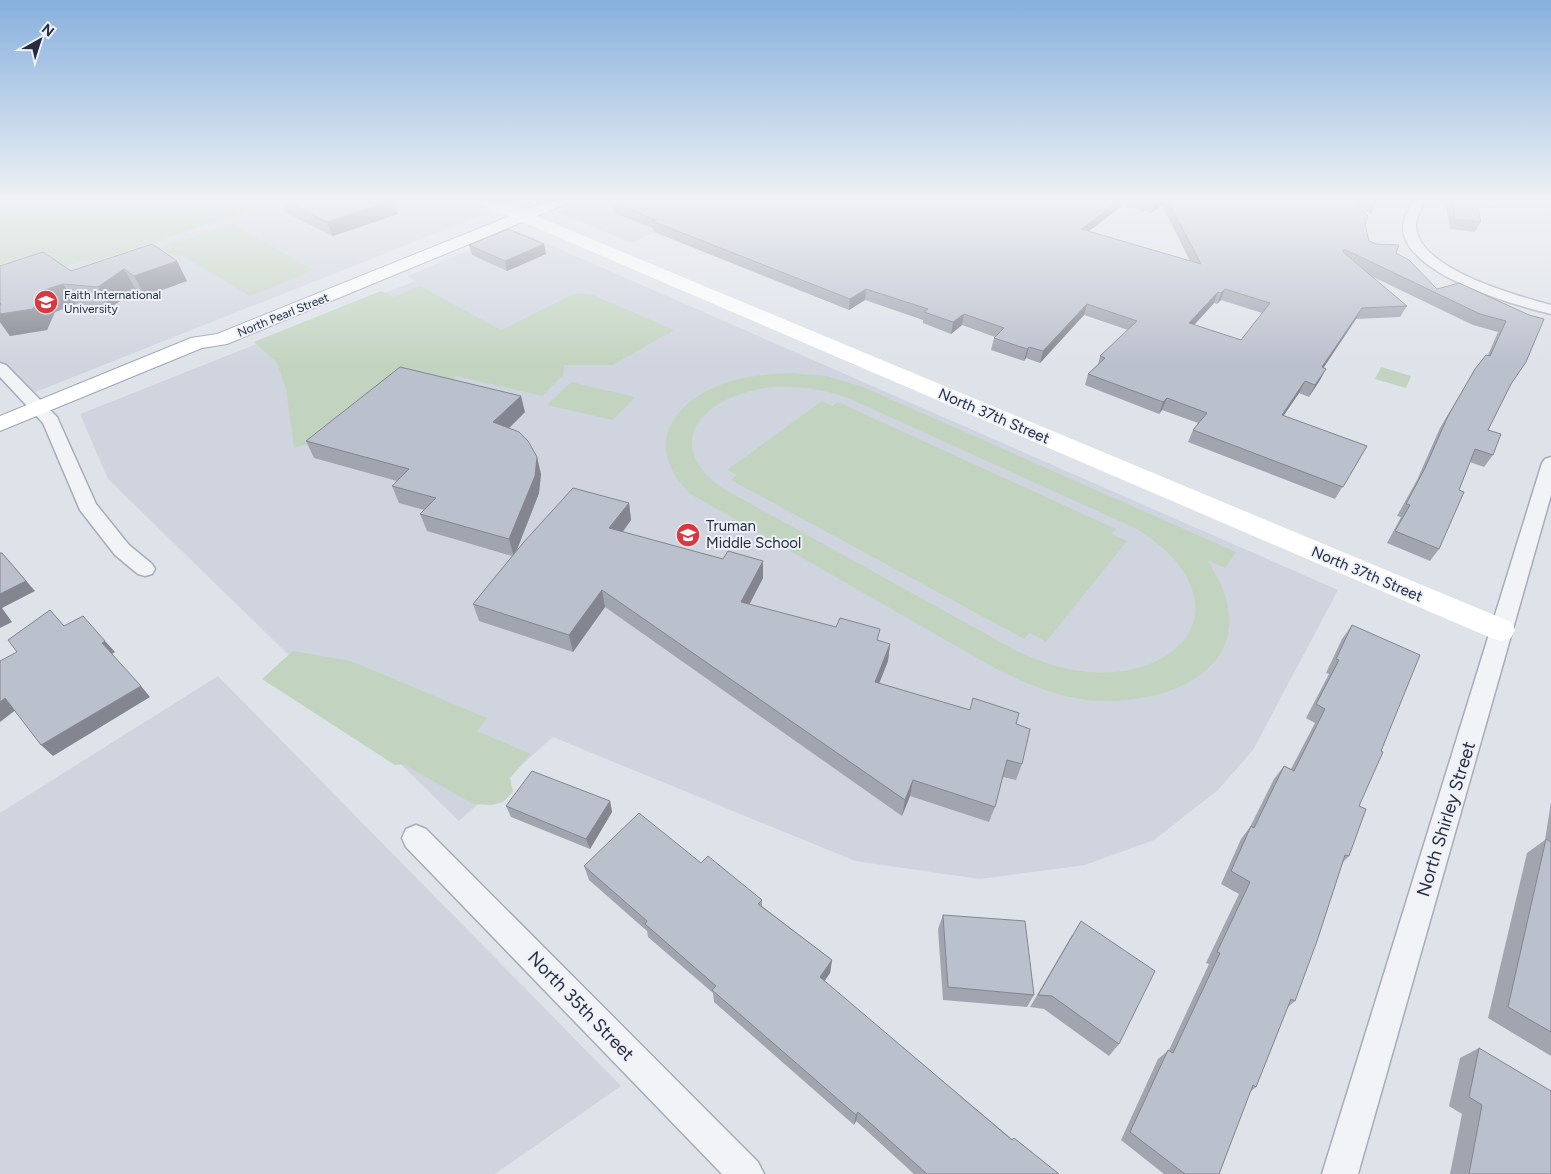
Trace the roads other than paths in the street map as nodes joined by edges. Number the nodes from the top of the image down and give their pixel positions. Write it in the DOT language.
graph roads {
  1 [pos="399,256"];
  2 [pos="629,256"];
  3 [pos="1426,256"];
  4 [pos="1551,310"];
  5 [pos="0,368"];
  6 [pos="40,408"];
  7 [pos="0,424"];
  8 [pos="1551,463"];
  9 [pos="145,569"];
  10 [pos="1502,630"];
  11 [pos="416,838"];
  12 [pos="746,1174"];
  13 [pos="1340,1174"];
  1 -- 6 [label="street, North Pearl Street"];
  2 -- 10 [label="street, North 37th Street"];
  3 -- 4 [label="street"];
  5 -- 6 [label="street"];
  6 -- 7 [label="street, North Pearl Street"];
  6 -- 9 [label="street"];
  8 -- 10 [label="street, North Shirley Street"];
  10 -- 13 [label="street, North Shirley Street"];
  11 -- 12 [label="street, North 35th Street"];
}
